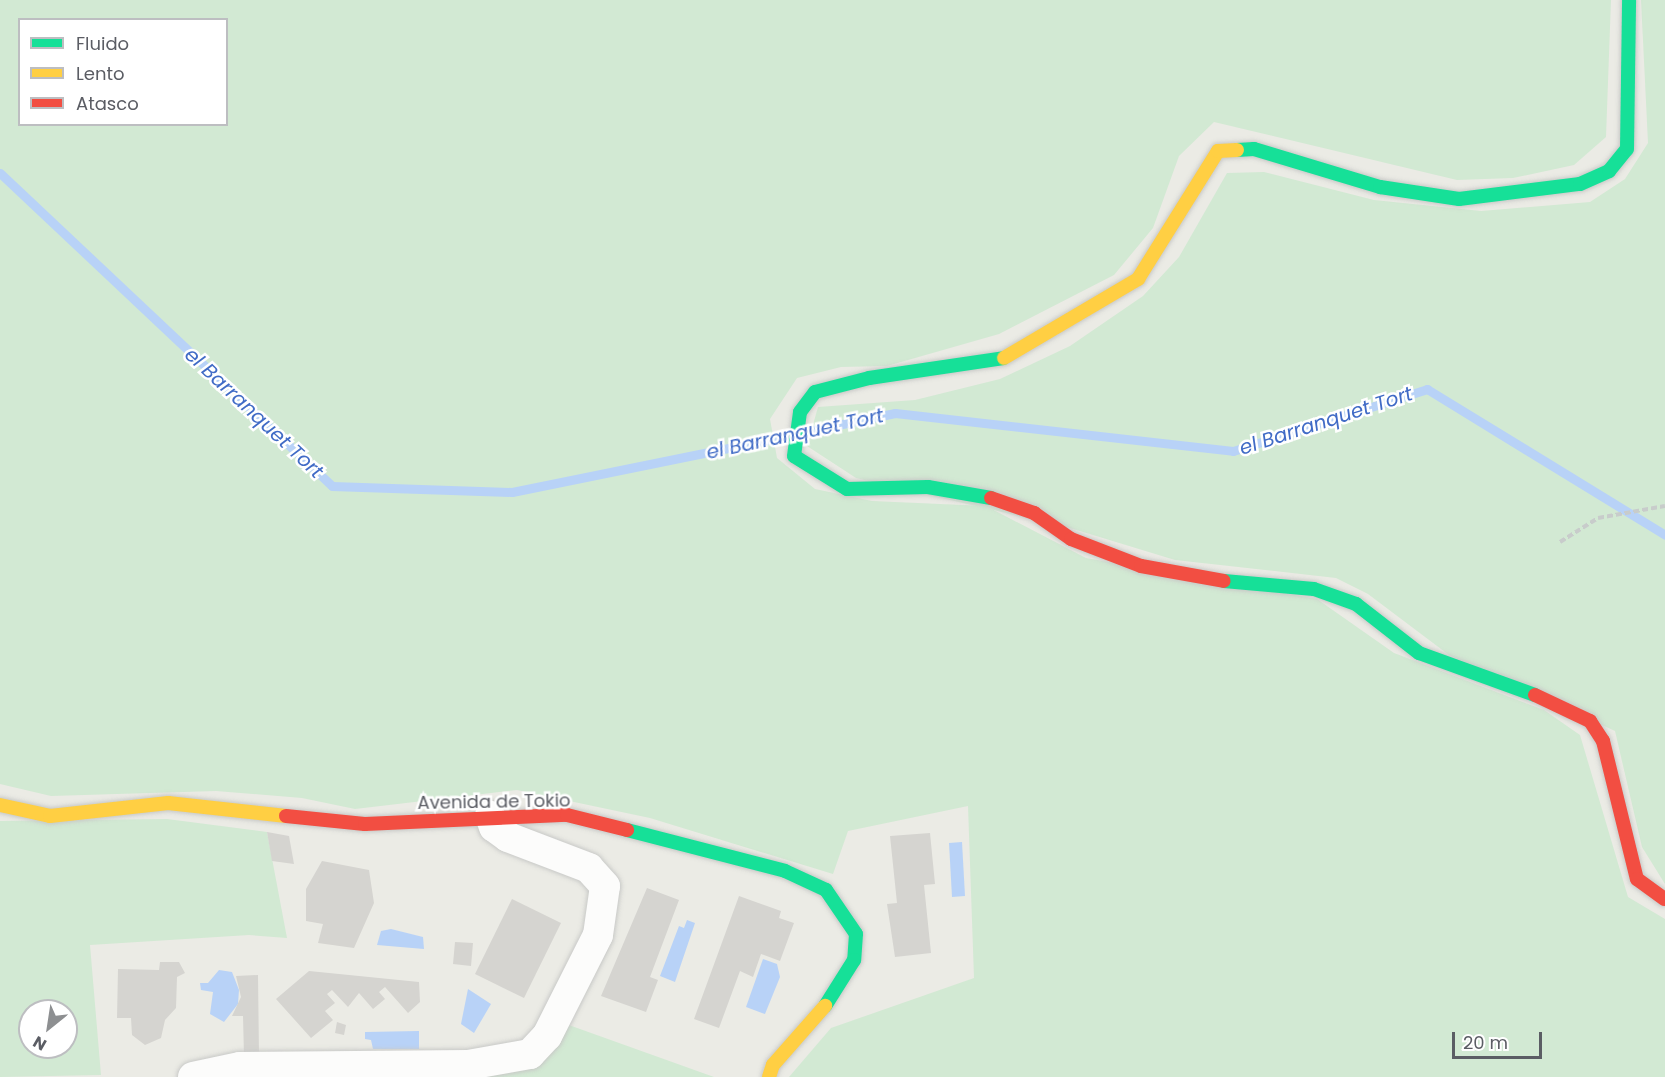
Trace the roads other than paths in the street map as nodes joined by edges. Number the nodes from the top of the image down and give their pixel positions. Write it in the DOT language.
graph roads {
  1 [pos="1629,0"];
  2 [pos="0,805"];
  3 [pos="490,816"];
  4 [pos="1665,899"];
  5 [pos="193,1077"];
  6 [pos="769,1077"];
  1 -- 4 [label="street"];
  2 -- 3 [label="street, Avenida de Tokio"];
  3 -- 5 [label="street"];
  3 -- 6 [label="street, Avenida de Tokio"];
}
